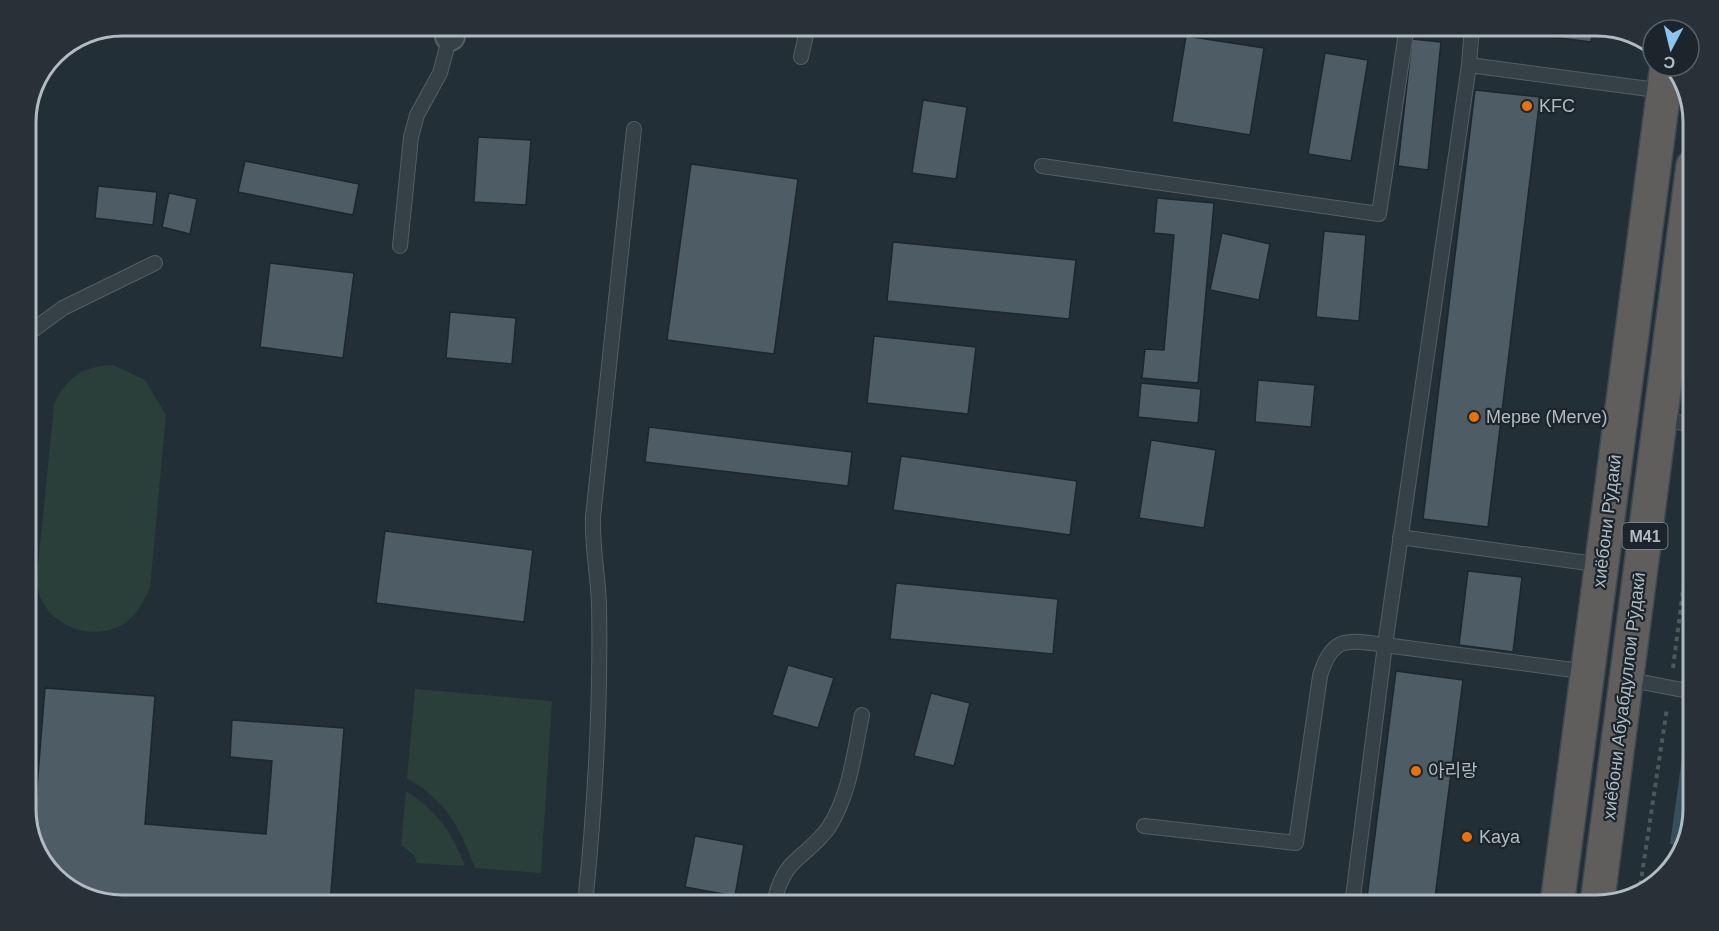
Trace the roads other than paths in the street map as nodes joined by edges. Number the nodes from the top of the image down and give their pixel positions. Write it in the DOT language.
graph roads {
  1 [pos="450,36"];
  2 [pos="806,36"];
  3 [pos="1406,36"];
  4 [pos="1471,36"];
  5 [pos="801,57"];
  6 [pos="1469,65"];
  7 [pos="1672,84"];
  8 [pos="634,129"];
  9 [pos="1042,166"];
  10 [pos="1683,243"];
  11 [pos="400,246"];
  12 [pos="155,262"];
  13 [pos="36,328"];
  14 [pos="1660,420"];
  15 [pos="1683,423"];
  16 [pos="1400,537"];
  17 [pos="1602,565"];
  18 [pos="1385,645"];
  19 [pos="1588,672"];
  20 [pos="1626,679"];
  21 [pos="1683,690"];
  22 [pos="862,715"];
  23 [pos="1144,826"];
  24 [pos="586,895"];
  25 [pos="776,895"];
  26 [pos="1353,895"];
  27 [pos="1558,895"];
  28 [pos="1598,895"];
  1 -- 11 [label="lane"];
  2 -- 5 [label="lane"];
  3 -- 9 [label="lane"];
  4 -- 6 [label="lane"];
  6 -- 7 [label="lane"];
  6 -- 16 [label="lane"];
  7 -- 17 [label="highway, хиёбони Рӯдакӣ"];
  8 -- 24 [label="lane"];
  10 -- 14 [label="highway, хиёбони Абуабдуллои Рӯдакӣ / M41"];
  12 -- 13 [label="lane"];
  14 -- 15 [label="lane"];
  14 -- 20 [label="highway, хиёбони Абуабдуллои Рӯдакӣ / M41"];
  16 -- 17 [label="lane"];
  16 -- 18 [label="lane"];
  17 -- 19 [label="highway, хиёбони Рӯдакӣ"];
  18 -- 19 [label="lane"];
  18 -- 23 [label="lane"];
  18 -- 26 [label="lane"];
  19 -- 20 [label="highway"];
  19 -- 27 [label="highway, хиёбони Рӯдакӣ"];
  20 -- 21 [label="lane"];
  20 -- 28 [label="highway, хиёбони Абуабдуллои Рӯдакӣ / M41"];
  22 -- 25 [label="lane"];
}
